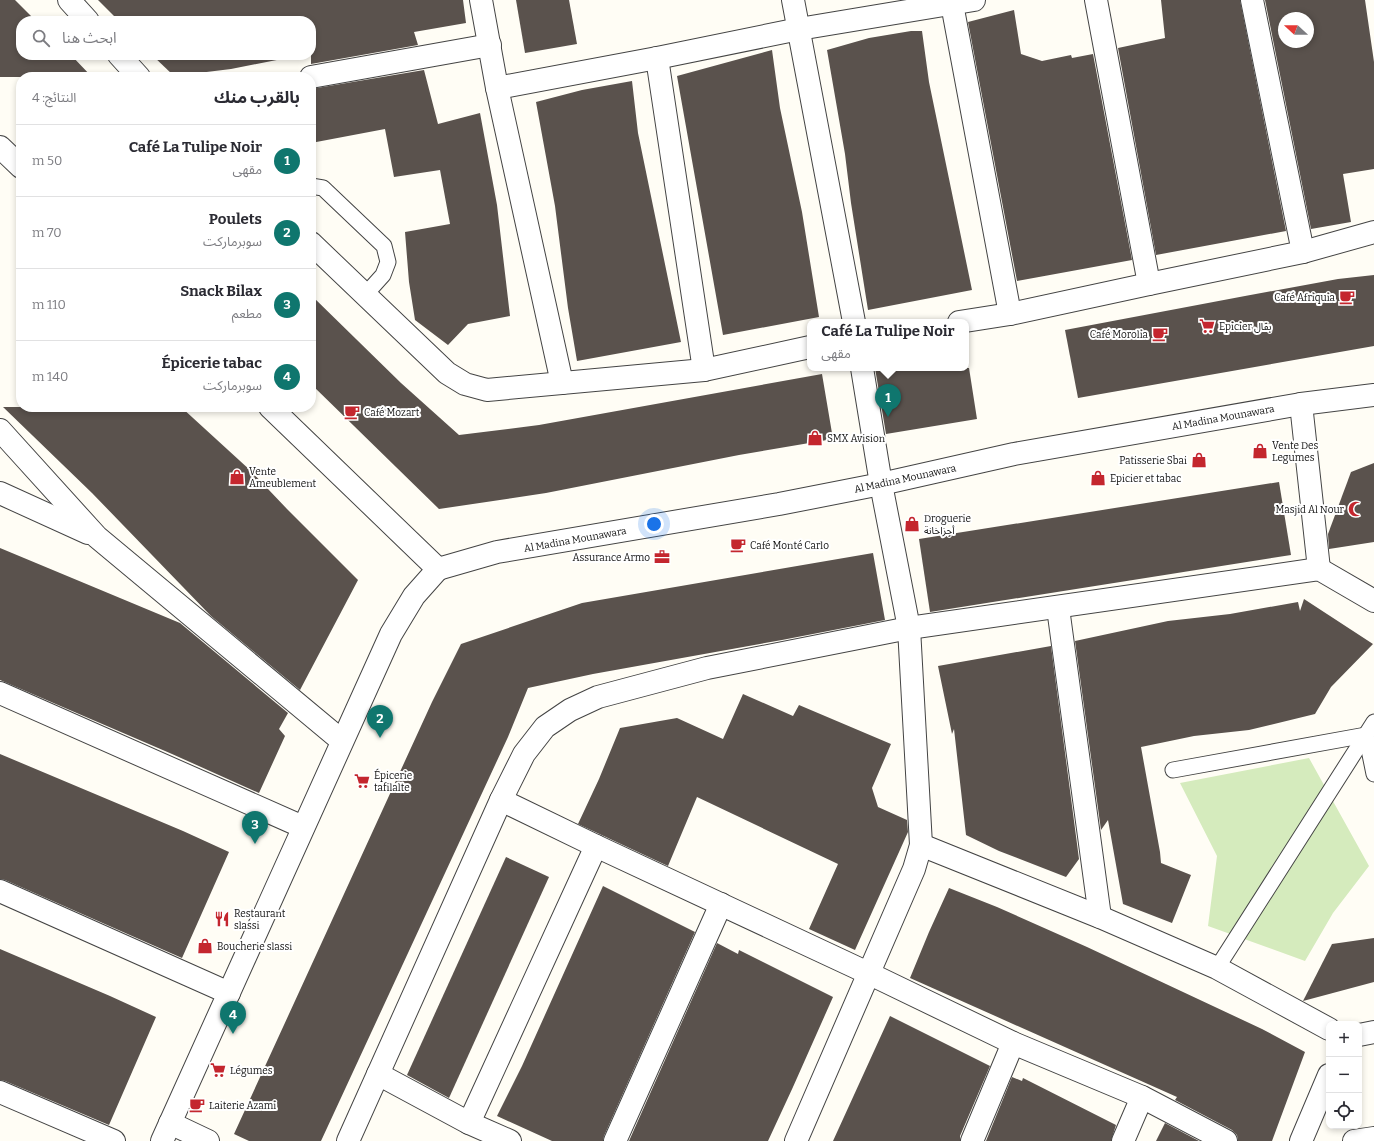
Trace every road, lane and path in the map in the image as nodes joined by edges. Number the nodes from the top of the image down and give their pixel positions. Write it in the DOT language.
graph roads {
  1 [pos="69,0"];
  2 [pos="481,0"];
  3 [pos="793,0"];
  4 [pos="974,0"];
  5 [pos="1096,0"];
  6 [pos="1252,0"];
  7 [pos="952,4"];
  8 [pos="83,16"];
  9 [pos="799,29"];
  10 [pos="490,45"];
  11 [pos="657,58"];
  12 [pos="124,60"];
  13 [pos="134,72"];
  14 [pos="316,76"];
  15 [pos="498,88"];
  16 [pos="0,147"];
  17 [pos="16,162"];
  18 [pos="316,187"];
  19 [pos="1374,232"];
  20 [pos="316,248"];
  21 [pos="1303,252"];
  22 [pos="1149,284"];
  23 [pos="365,295"];
  24 [pos="1010,314"];
  25 [pos="853,319"];
  26 [pos="969,320"];
  27 [pos="807,348"];
  28 [pos="704,370"];
  29 [pos="862,371"];
  30 [pos="562,383"];
  31 [pos="1374,395"];
  32 [pos="1301,404"];
  33 [pos="275,412"];
  34 [pos="0,430"];
  35 [pos="881,484"];
  36 [pos="0,493"];
  37 [pos="97,537"];
  38 [pos="438,569"];
  39 [pos="1318,569"];
  40 [pos="1374,601"];
  41 [pos="1058,608"];
  42 [pos="909,628"];
  43 [pos="0,693"];
  44 [pos="1374,722"];
  45 [pos="1366,735"];
  46 [pos="342,741"];
  47 [pos="1173,770"];
  48 [pos="1374,774"];
  49 [pos="501,800"];
  50 [pos="303,827"];
  51 [pos="921,844"];
  52 [pos="596,846"];
  53 [pos="0,891"];
  54 [pos="721,904"];
  55 [pos="1100,917"];
  56 [pos="1217,968"];
  57 [pos="868,973"];
  58 [pos="229,993"];
  59 [pos="1326,1027"];
  60 [pos="1374,1032"];
  61 [pos="1362,1034"];
  62 [pos="1013,1043"];
  63 [pos="378,1074"];
  64 [pos="1326,1082"];
  65 [pos="0,1092"];
  66 [pos="1142,1097"];
  67 [pos="469,1123"];
  68 [pos="166,1132"];
  69 [pos="1374,1138"];
  70 [pos="114,1141"];
  71 [pos="208,1141"];
  72 [pos="348,1141"];
  73 [pos="510,1141"];
  74 [pos="615,1141"];
  75 [pos="796,1141"];
  76 [pos="972,1141"];
  77 [pos="1123,1141"];
  78 [pos="1226,1141"];
  79 [pos="1301,1141"];
  80 [pos="1354,1141"];
  1 -- 8 [label="street"];
  2 -- 10 [label="street"];
  3 -- 9 [label="street"];
  4 -- 7 [label="street"];
  5 -- 22 [label="street"];
  6 -- 21 [label="street"];
  7 -- 9 [label="street"];
  7 -- 24 [label="street"];
  9 -- 11 [label="street"];
  9 -- 25 [label="street"];
  10 -- 14 [label="street"];
  10 -- 15 [label="street"];
  11 -- 15 [label="street"];
  11 -- 28 [label="street"];
  12 -- 13 [label="street"];
  15 -- 30 [label="street"];
  16 -- 17 [label="street"];
  18 -- 23 [label="lane"];
  19 -- 21 [label="street"];
  20 -- 23 [label="street"];
  21 -- 22 [label="street"];
  22 -- 24 [label="street"];
  23 -- 30 [label="street"];
  24 -- 26 [label="street"];
  27 -- 28 [label="street"];
  28 -- 30 [label="street"];
  29 -- 35 [label="street"];
  31 -- 32 [label="street, Al Madina Mounawara"];
  32 -- 35 [label="street, Al Madina Mounawara"];
  32 -- 39 [label="street"];
  33 -- 38 [label="street"];
  34 -- 37 [label="street"];
  35 -- 38 [label="street, Al Madina Mounawara"];
  35 -- 42 [label="street"];
  36 -- 37 [label="street"];
  37 -- 46 [label="street"];
  38 -- 46 [label="street"];
  39 -- 40 [label="street"];
  39 -- 41 [label="street"];
  41 -- 42 [label="street"];
  41 -- 55 [label="street"];
  42 -- 49 [label="street"];
  42 -- 51 [label="street"];
  43 -- 50 [label="street"];
  44 -- 45 [label="lane"];
  45 -- 47 [label="lane"];
  45 -- 48 [label="lane"];
  45 -- 56 [label="lane"];
  46 -- 50 [label="street"];
  49 -- 52 [label="street"];
  49 -- 63 [label="street"];
  50 -- 58 [label="street"];
  51 -- 55 [label="street"];
  51 -- 57 [label="street"];
  52 -- 54 [label="street"];
  52 -- 67 [label="street"];
  53 -- 58 [label="street"];
  54 -- 57 [label="street"];
  54 -- 74 [label="street"];
  55 -- 56 [label="street"];
  56 -- 59 [label="street"];
  57 -- 62 [label="street"];
  57 -- 75 [label="street"];
  58 -- 68 [label="street"];
  60 -- 61 [label="street"];
  62 -- 66 [label="street"];
  62 -- 76 [label="street"];
  63 -- 67 [label="street"];
  63 -- 72 [label="street"];
  64 -- 79 [label="street"];
  65 -- 70 [label="street"];
  66 -- 77 [label="street"];
  66 -- 78 [label="street"];
  67 -- 73 [label="street"];
  68 -- 71 [label="street"];
  69 -- 80 [label="street"];
}
